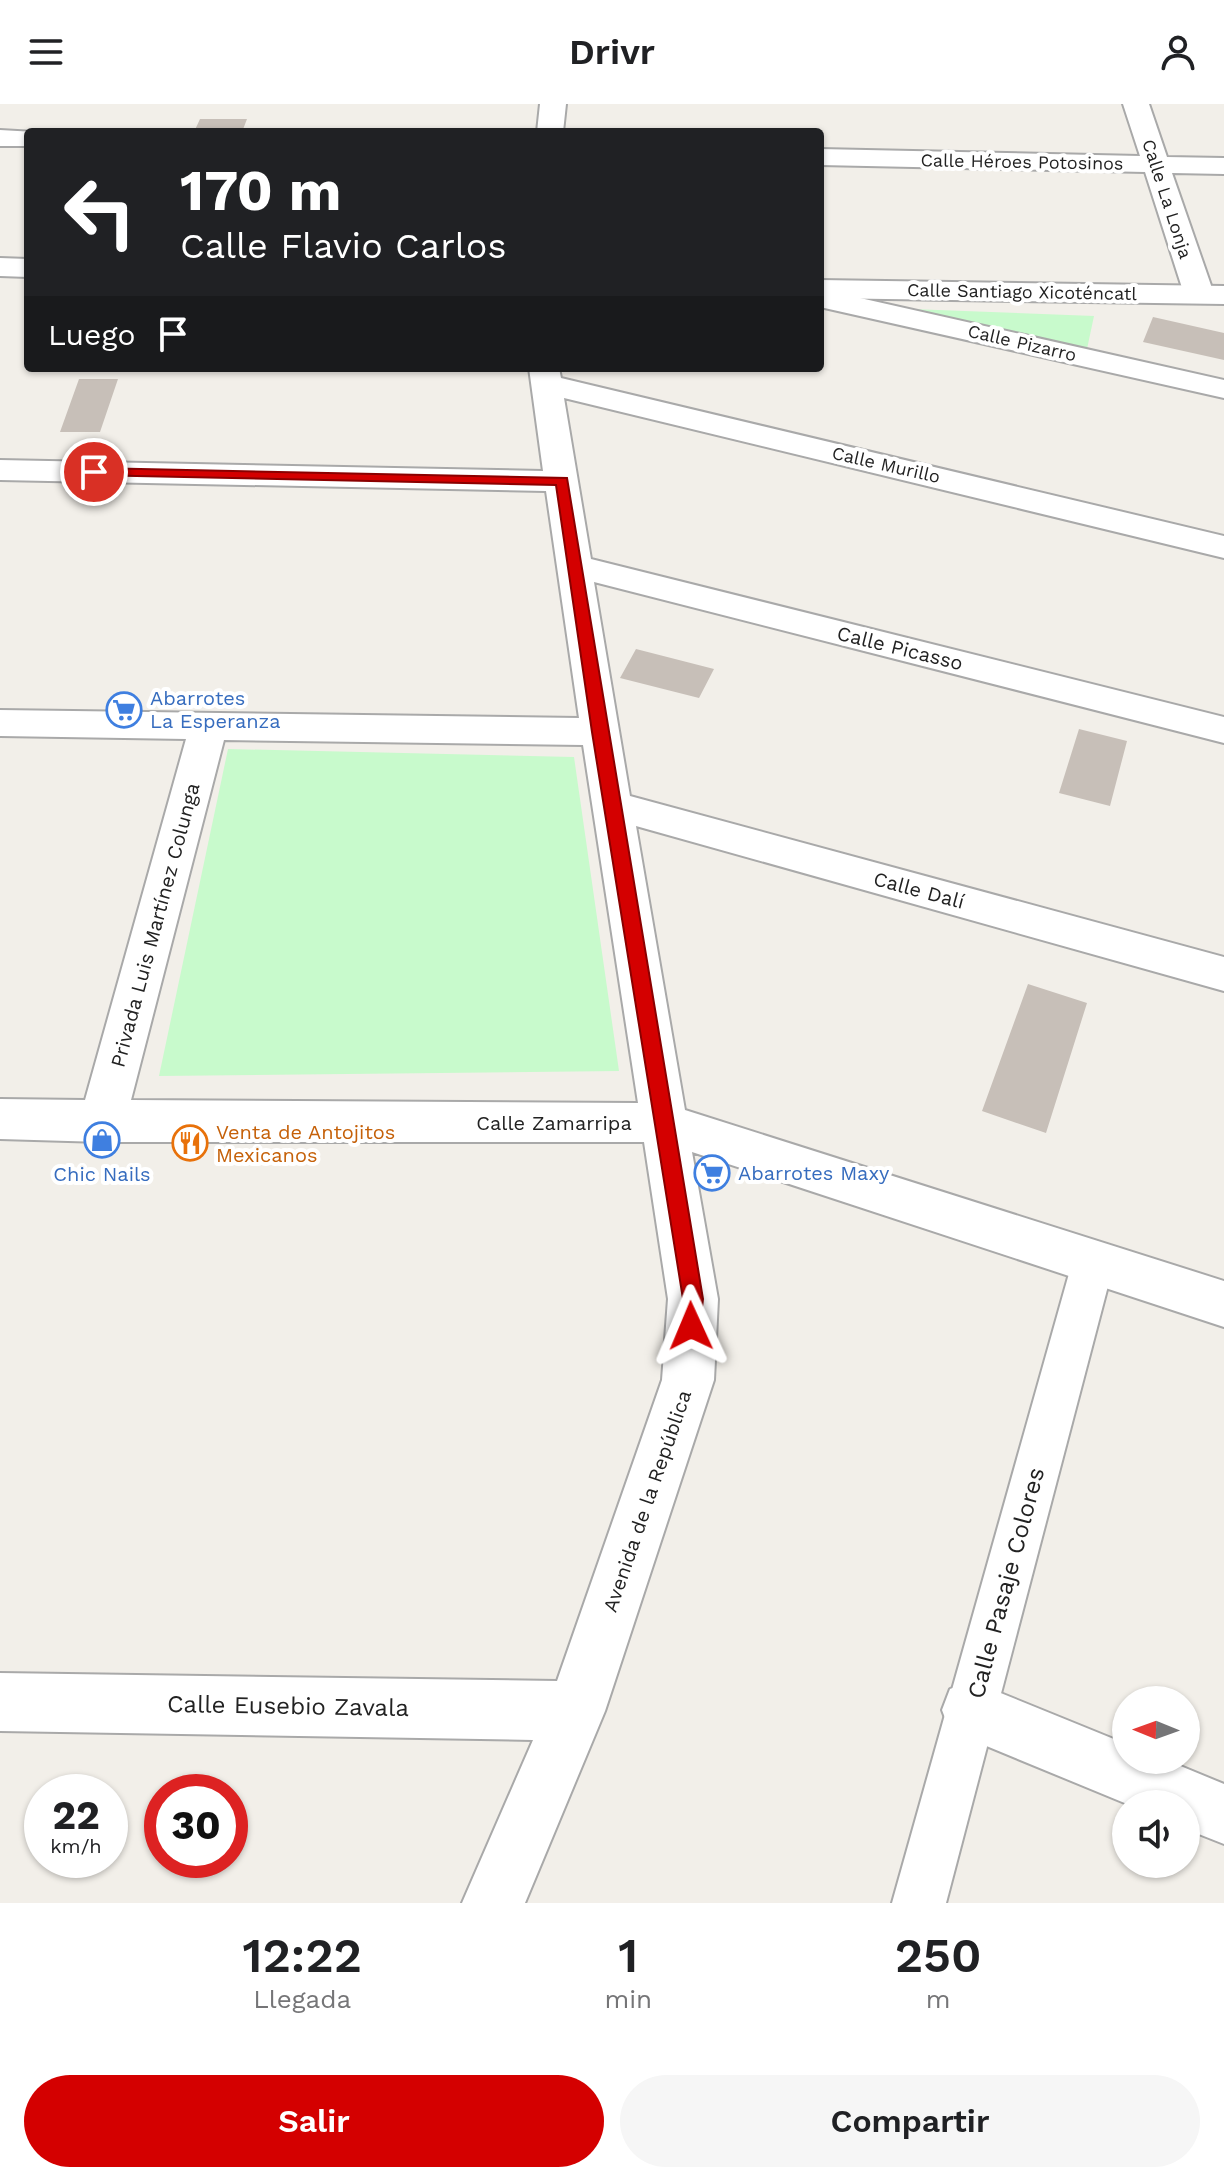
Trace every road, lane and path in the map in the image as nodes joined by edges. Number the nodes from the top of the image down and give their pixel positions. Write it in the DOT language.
graph roads {
  1 [pos="553,104"];
  2 [pos="1136,104"];
  3 [pos="550,128"];
  4 [pos="0,138"];
  5 [pos="24,138"];
  6 [pos="824,157"];
  7 [pos="1155,165"];
  8 [pos="1224,166"];
  9 [pos="0,267"];
  10 [pos="24,268"];
  11 [pos="824,289"];
  12 [pos="1211,295"];
  13 [pos="824,299"];
  14 [pos="546,376"];
  15 [pos="1224,389"];
  16 [pos="0,470"];
  17 [pos="562,481"];
  18 [pos="1224,547"];
  19 [pos="576,566"];
  20 [pos="0,723"];
  21 [pos="208,728"];
  22 [pos="1224,730"];
  23 [pos="600,732"];
  24 [pos="614,806"];
  25 [pos="1224,974"];
  26 [pos="0,1119"];
  27 [pos="102,1122"];
  28 [pos="665,1123"];
  29 [pos="1093,1263"];
  30 [pos="1224,1304"];
  31 [pos="0,1702"];
  32 [pos="971,1710"];
  33 [pos="576,1711"];
  34 [pos="1224,1814"];
  35 [pos="493,1903"];
  36 [pos="919,1903"];
  1 -- 3 [label="street"];
  2 -- 7 [label="street, Calle La Lonja"];
  4 -- 5 [label="street"];
  6 -- 7 [label="street, Calle Héroes Potosinos"];
  7 -- 8 [label="street, Calle Héroes Potosinos"];
  7 -- 12 [label="street, Calle La Lonja"];
  9 -- 10 [label="street"];
  11 -- 12 [label="street, Calle Santiago Xicoténcatl"];
  13 -- 15 [label="street, Calle Pizarro"];
  14 -- 17 [label="street, Avenida de la República"];
  14 -- 18 [label="street, Calle Murillo"];
  16 -- 17 [label="street"];
  17 -- 19 [label="street, Avenida de la República"];
  19 -- 22 [label="street, Calle Picasso"];
  19 -- 23 [label="street, Avenida de la República"];
  20 -- 21 [label="street"];
  21 -- 23 [label="street"];
  21 -- 27 [label="street, Privada Luis Martínez Colunga"];
  23 -- 24 [label="street, Avenida de la República"];
  24 -- 25 [label="street, Calle Dalí"];
  24 -- 28 [label="street, Avenida de la República"];
  26 -- 27 [label="street, Calle Zamarripa"];
  27 -- 28 [label="street, Calle Zamarripa"];
  28 -- 29 [label="street, Calle Zamarripa"];
  28 -- 33 [label="street, Avenida de la República"];
  29 -- 30 [label="street, Calle Zamarripa"];
  29 -- 32 [label="street, Calle Pasaje Colores"];
  31 -- 33 [label="street, Calle Eusebio Zavala"];
  32 -- 34 [label="street"];
  32 -- 36 [label="street, Calle Pasaje Colores"];
  33 -- 35 [label="street, Avenida de la República"];
}
